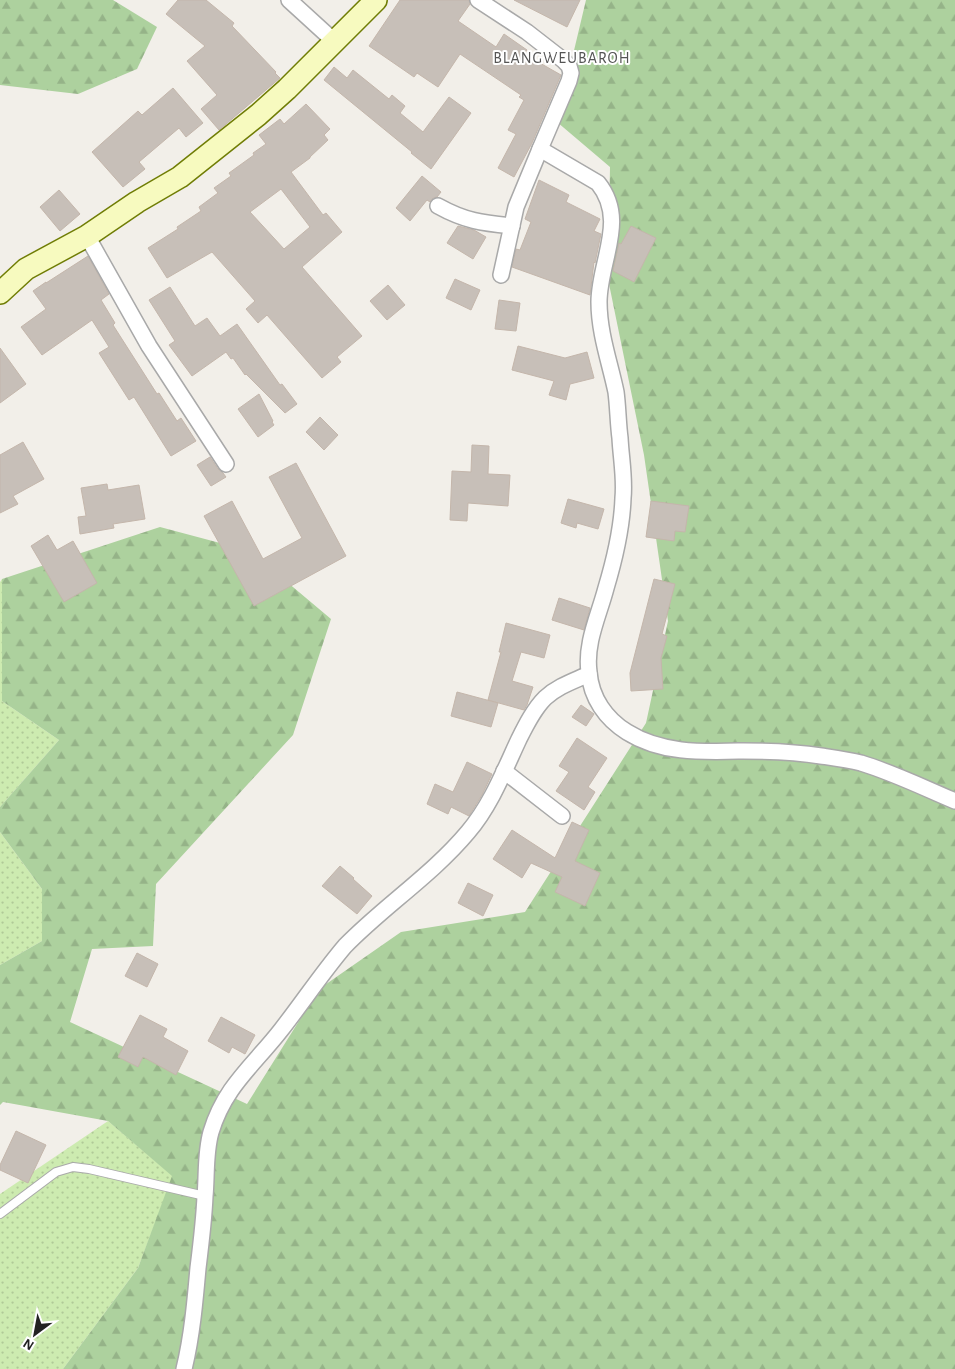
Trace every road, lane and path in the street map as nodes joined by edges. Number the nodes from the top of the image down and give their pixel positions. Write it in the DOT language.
graph roads {
  1 [pos="288,0"];
  2 [pos="376,0"];
  3 [pos="478,0"];
  4 [pos="335,42"];
  5 [pos="540,149"];
  6 [pos="438,206"];
  7 [pos="512,226"];
  8 [pos="87,236"];
  9 [pos="500,275"];
  10 [pos="0,292"];
  11 [pos="226,464"];
  12 [pos="589,674"];
  13 [pos="504,771"];
  14 [pos="955,801"];
  15 [pos="562,816"];
  16 [pos="206,1196"];
  17 [pos="0,1214"];
  18 [pos="184,1369"];
  1 -- 4 [label="street"];
  2 -- 4 [label="street"];
  3 -- 5 [label="street"];
  4 -- 8 [label="street"];
  5 -- 7 [label="street"];
  5 -- 12 [label="street"];
  6 -- 7 [label="street"];
  7 -- 9 [label="street"];
  8 -- 10 [label="street"];
  8 -- 11 [label="street"];
  12 -- 13 [label="street"];
  12 -- 14 [label="street"];
  13 -- 15 [label="street"];
  13 -- 16 [label="street"];
  16 -- 17 [label="lane"];
  16 -- 18 [label="street"];
}
